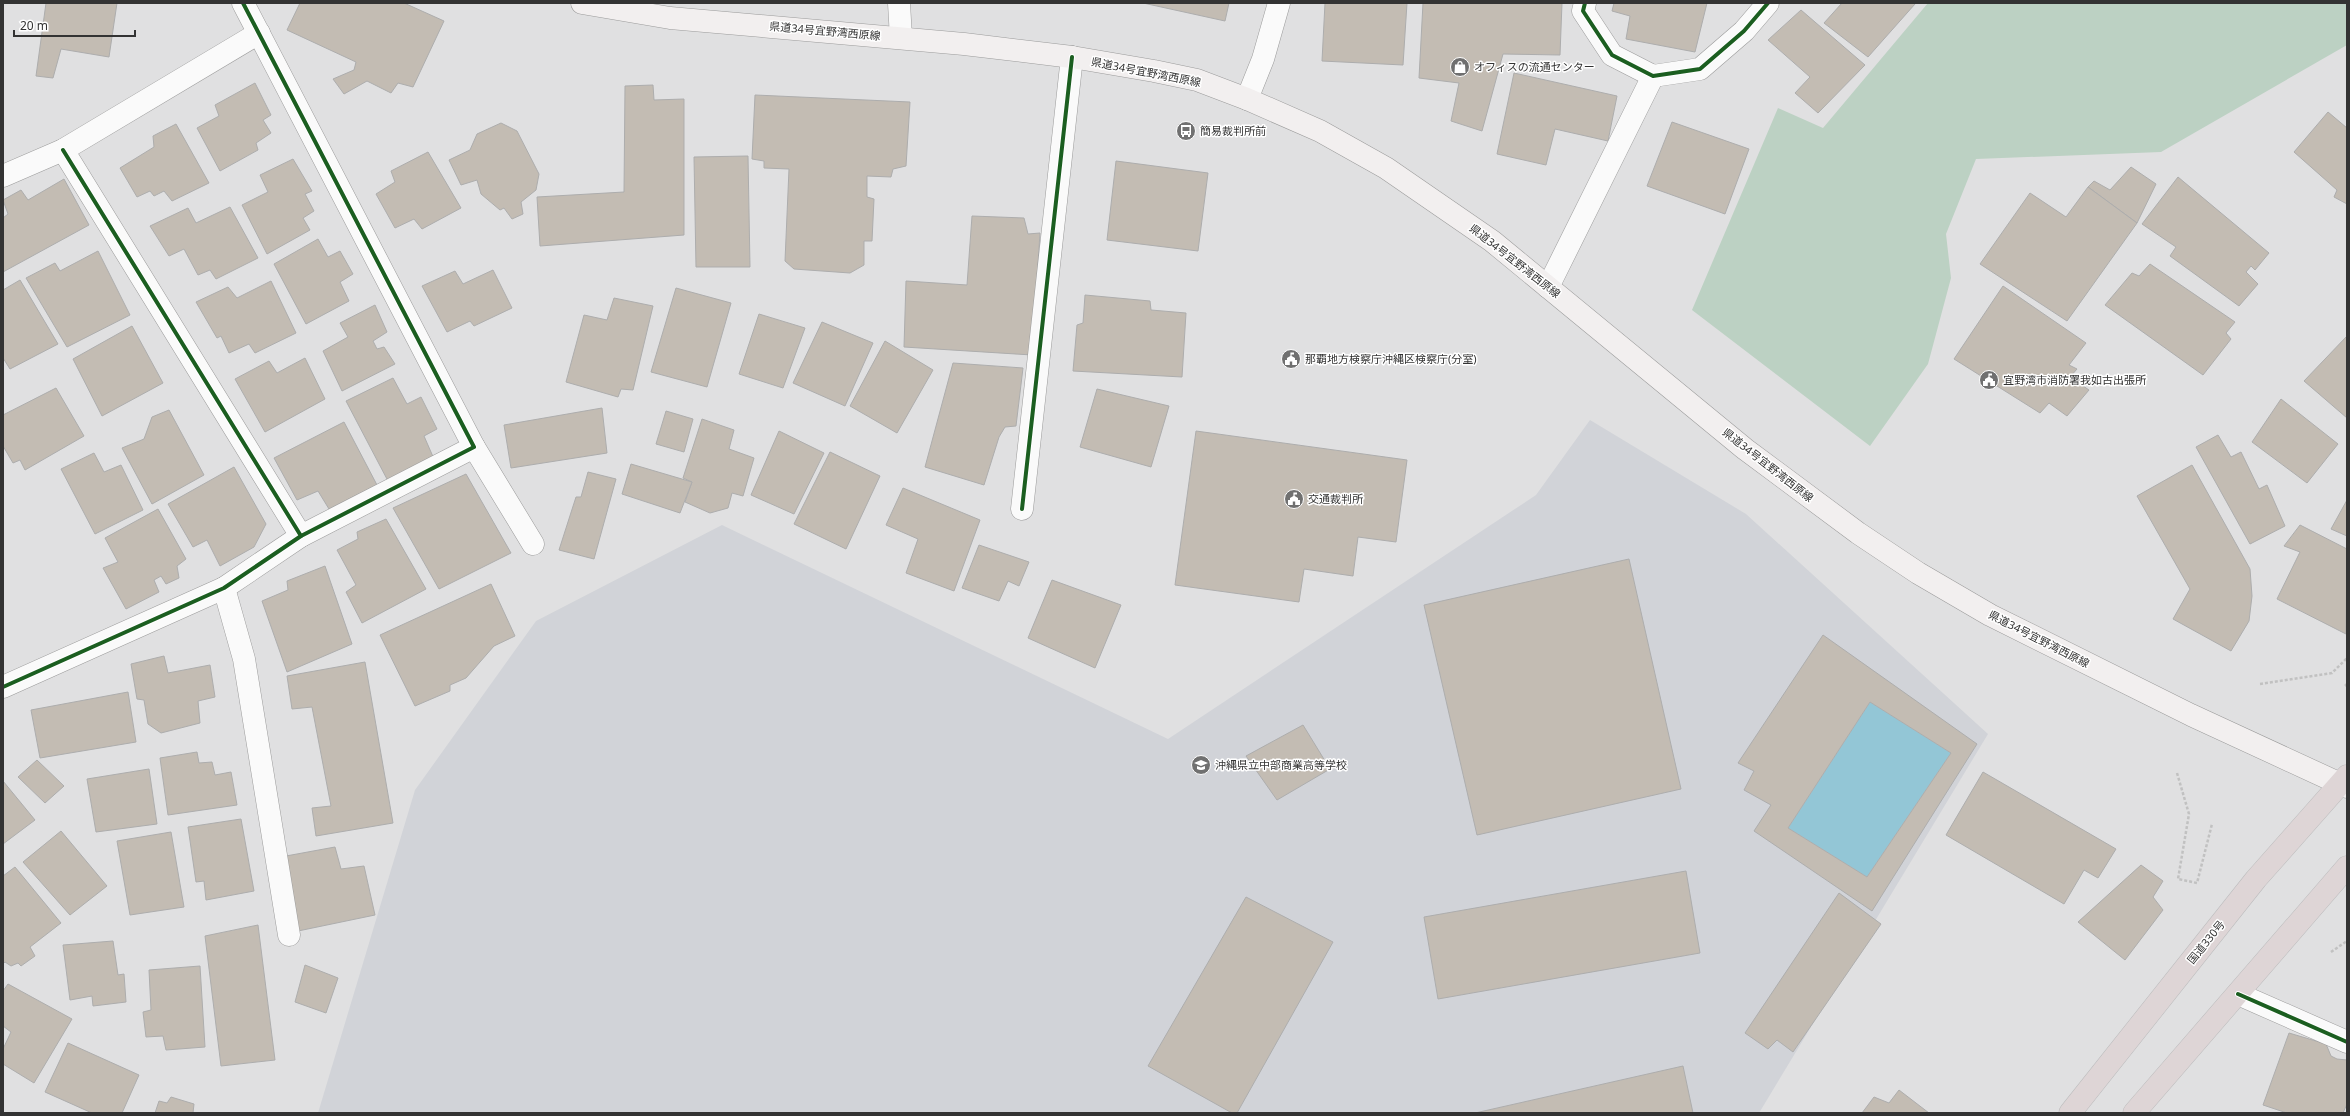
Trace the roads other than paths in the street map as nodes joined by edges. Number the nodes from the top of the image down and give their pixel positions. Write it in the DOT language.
graph roads {
  1 [pos="243,3"];
  2 [pos="582,3"];
  3 [pos="899,3"];
  4 [pos="1279,3"];
  5 [pos="1585,3"];
  6 [pos="1768,3"];
  7 [pos="259,34"];
  8 [pos="901,38"];
  9 [pos="1072,57"];
  10 [pos="1654,76"];
  11 [pos="1247,99"];
  12 [pos="63,150"];
  13 [pos="3,176"];
  14 [pos="1548,287"];
  15 [pos="474,446"];
  16 [pos="1022,509"];
  17 [pos="301,536"];
  18 [pos="533,544"];
  19 [pos="224,588"];
  20 [pos="3,687"];
  21 [pos="2345,783"];
  22 [pos="2347,867"];
  23 [pos="289,935"];
  24 [pos="2238,994"];
  25 [pos="2347,1042"];
  26 [pos="2070,1113"];
  27 [pos="2134,1113"];
  1 -- 7 [label="street"];
  2 -- 8 [label="main road, 県道34号宜野湾西原線"];
  3 -- 8 [label="street"];
  4 -- 11 [label="street"];
  5 -- 10 [label="street"];
  6 -- 10 [label="street"];
  7 -- 12 [label="street"];
  7 -- 15 [label="street"];
  8 -- 9 [label="main road, 県道34号宜野湾西原線"];
  9 -- 11 [label="main road, 県道34号宜野湾西原線"];
  9 -- 16 [label="street"];
  10 -- 14 [label="street"];
  11 -- 14 [label="main road, 県道34号宜野湾西原線"];
  12 -- 13 [label="street"];
  12 -- 17 [label="street"];
  14 -- 21 [label="main road, 県道34号宜野湾西原線"];
  15 -- 17 [label="street"];
  15 -- 18 [label="street"];
  17 -- 19 [label="street"];
  19 -- 20 [label="street"];
  19 -- 23 [label="street"];
  21 -- 26 [label="highway, 国道330号"];
  22 -- 24 [label="highway"];
  24 -- 25 [label="street"];
  24 -- 27 [label="highway"];
}
